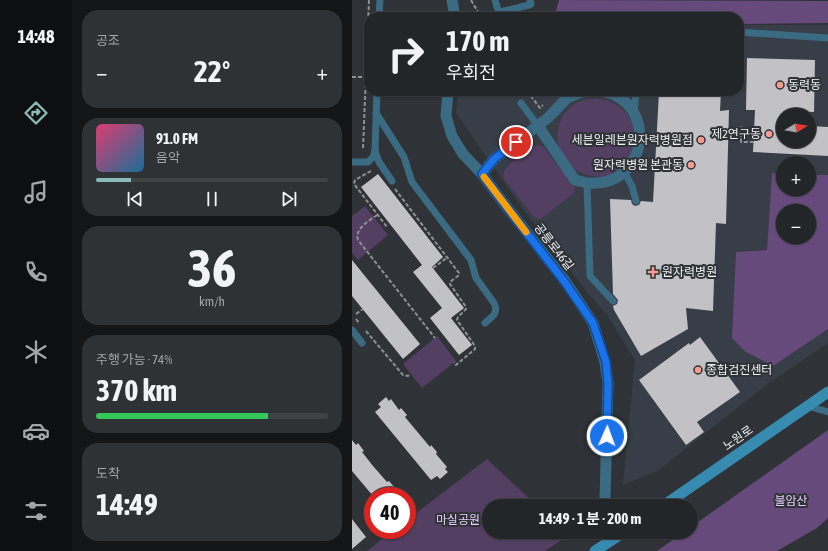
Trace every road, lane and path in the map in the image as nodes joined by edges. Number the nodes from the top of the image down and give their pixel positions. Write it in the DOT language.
graph roads {
  1 [pos="368,0"];
  2 [pos="380,0"];
  3 [pos="452,0"];
  4 [pos="471,0"];
  5 [pos="496,0"];
  6 [pos="530,0"];
  7 [pos="368,12"];
  8 [pos="379,12"];
  9 [pos="454,12"];
  10 [pos="478,12"];
  11 [pos="744,32"];
  12 [pos="828,38"];
  13 [pos="352,77"];
  14 [pos="364,77"];
  15 [pos="365,96"];
  16 [pos="377,96"];
  17 [pos="448,96"];
  18 [pos="532,96"];
  19 [pos="572,96"];
  20 [pos="616,96"];
  21 [pos="636,96"];
  22 [pos="521,103"];
  23 [pos="545,104"];
  24 [pos="376,113"];
  25 [pos="634,113"];
  26 [pos="538,126"];
  27 [pos="728,129"];
  28 [pos="754,142"];
  29 [pos="363,148"];
  30 [pos="375,151"];
  31 [pos="352,162"];
  32 [pos="381,166"];
  33 [pos="624,172"];
  34 [pos="482,174"];
  35 [pos="392,183"];
  36 [pos="587,183"];
  37 [pos="636,201"];
  38 [pos="377,215"];
  39 [pos="387,227"];
  40 [pos="448,257"];
  41 [pos="433,268"];
  42 [pos="613,302"];
  43 [pos="363,309"];
  44 [pos="356,314"];
  45 [pos="356,319"];
  46 [pos="485,323"];
  47 [pos="361,325"];
  48 [pos="352,330"];
  49 [pos="366,330"];
  50 [pos="435,338"];
  51 [pos="362,343"];
  52 [pos="454,362"];
  53 [pos="410,373"];
  54 [pos="828,392"];
  55 [pos="807,406"];
  56 [pos="828,412"];
  57 [pos="605,499"];
  58 [pos="673,499"];
  59 [pos="613,539"];
  60 [pos="595,551"];
  1 -- 7 [label="path"];
  2 -- 8 [label="lane"];
  3 -- 9 [label="street"];
  4 -- 10 [label="path"];
  5 -- 6 [label="lane"];
  11 -- 12 [label="lane"];
  13 -- 14 [label="path"];
  15 -- 29 [label="path"];
  16 -- 24 [label="lane"];
  17 -- 34 [label="street, 공릉로46길"];
  18 -- 23 [label="path"];
  19 -- 26 [label="street"];
  20 -- 25 [label="street"];
  21 -- 25 [label="lane"];
  22 -- 26 [label="lane"];
  24 -- 30 [label="lane"];
  24 -- 46 [label="lane"];
  25 -- 33 [label="street"];
  26 -- 34 [label="street"];
  26 -- 36 [label="street"];
  27 -- 28 [label="path"];
  30 -- 31 [label="lane"];
  30 -- 32 [label="lane"];
  32 -- 35 [label="lane"];
  32 -- 38 [label="path"];
  33 -- 36 [label="street"];
  33 -- 37 [label="lane"];
  34 -- 57 [label="street, 공릉로46길"];
  35 -- 40 [label="path"];
  36 -- 42 [label="lane"];
  38 -- 39 [label="path"];
  38 -- 50 [label="path"];
  40 -- 41 [label="path"];
  40 -- 52 [label="path"];
  43 -- 44 [label="path"];
  45 -- 47 [label="path"];
  48 -- 51 [label="lane"];
  49 -- 53 [label="path"];
  54 -- 55 [label="main road, 노원로"];
  55 -- 56 [label="lane"];
  55 -- 58 [label="main road, 노원로"];
  59 -- 60 [label="main road"];
}
